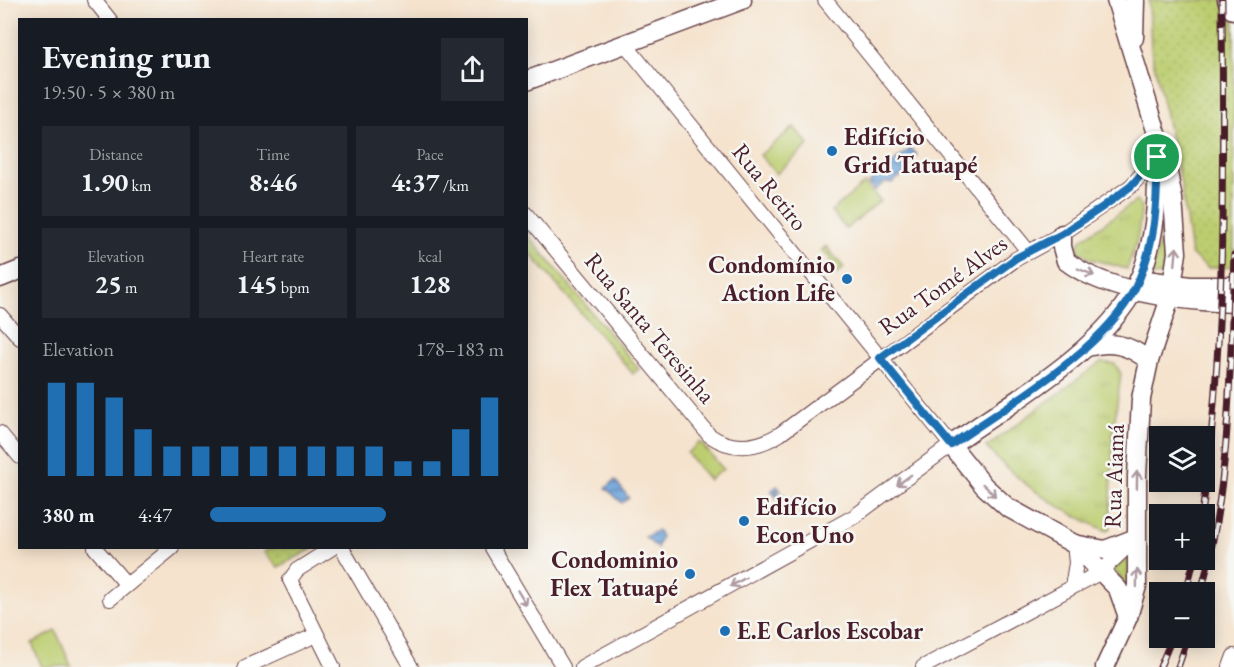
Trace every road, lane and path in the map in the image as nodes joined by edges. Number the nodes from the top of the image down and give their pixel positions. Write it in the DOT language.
graph roads {
  1 [pos="94,0"];
  2 [pos="741,0"];
  3 [pos="825,0"];
  4 [pos="1116,0"];
  5 [pos="1135,0"];
  6 [pos="1230,0"];
  7 [pos="1234,7"];
  8 [pos="108,18"];
  9 [pos="625,44"];
  10 [pos="1136,58"];
  11 [pos="528,80"];
  12 [pos="1158,138"];
  13 [pos="1157,157"];
  14 [pos="528,216"];
  15 [pos="1062,234"];
  16 [pos="1028,251"];
  17 [pos="18,271"];
  18 [pos="0,278"];
  19 [pos="1136,285"];
  20 [pos="1234,286"];
  21 [pos="1171,292"];
  22 [pos="1234,303"];
  23 [pos="0,315"];
  24 [pos="18,336"];
  25 [pos="1087,346"];
  26 [pos="880,358"];
  27 [pos="1149,361"];
  28 [pos="0,433"];
  29 [pos="951,445"];
  30 [pos="753,446"];
  31 [pos="18,455"];
  32 [pos="1136,538"];
  33 [pos="1074,544"];
  34 [pos="96,549"];
  35 [pos="171,549"];
  36 [pos="330,549"];
  37 [pos="343,549"];
  38 [pos="493,549"];
  39 [pos="1101,572"];
  40 [pos="127,585"];
  41 [pos="1072,586"];
  42 [pos="110,599"];
  43 [pos="1128,617"];
  44 [pos="316,635"];
  45 [pos="1234,657"];
  46 [pos="245,667"];
  47 [pos="333,667"];
  48 [pos="411,667"];
  49 [pos="563,667"];
  50 [pos="582,667"];
  51 [pos="923,667"];
  52 [pos="1105,667"];
  53 [pos="1230,667"];
  1 -- 8 [label="street"];
  2 -- 9 [label="main road"];
  3 -- 16 [label="street"];
  4 -- 10 [label="main road"];
  5 -- 10 [label="main road"];
  6 -- 7 [label="highway"];
  9 -- 11 [label="main road"];
  9 -- 26 [label="street, Rua Retiro"];
  10 -- 12 [label="main road, Rua Aiamá"];
  12 -- 13 [label="main road"];
  21 -- 12 [label="main road, Rua Aiamá, one-way"];
  13 -- 15 [label="street, Rua Tomé Alves"];
  13 -- 19 [label="main road"];
  14 -- 30 [label="street, Rua Santa Teresinha"];
  15 -- 16 [label="street, Rua Tomé Alves"];
  15 -- 19 [label="main road, one-way"];
  16 -- 26 [label="street, Rua Tomé Alves"];
  17 -- 18 [label="main road"];
  19 -- 21 [label="main road"];
  19 -- 25 [label="main road"];
  20 -- 21 [label="main road"];
  21 -- 22 [label="main road"];
  21 -- 27 [label="main road, Rua Aiamá"];
  23 -- 24 [label="street"];
  25 -- 27 [label="main road"];
  25 -- 29 [label="main road"];
  26 -- 29 [label="street, Rua Retiro"];
  26 -- 30 [label="street, Rua Tomé Alves"];
  32 -- 27 [label="main road, Rua Aiamá, one-way"];
  28 -- 31 [label="street"];
  29 -- 33 [label="main road, one-way"];
  29 -- 50 [label="street, one-way"];
  32 -- 33 [label="main road"];
  32 -- 39 [label="street"];
  43 -- 32 [label="main road, Rua Aiamá, one-way"];
  33 -- 39 [label="main road"];
  33 -- 41 [label="street"];
  34 -- 40 [label="street"];
  35 -- 40 [label="street"];
  36 -- 44 [label="street"];
  37 -- 48 [label="street"];
  38 -- 49 [label="street, one-way"];
  39 -- 41 [label="street"];
  39 -- 43 [label="main road"];
  40 -- 42 [label="street"];
  41 -- 51 [label="street"];
  43 -- 52 [label="main road, Rua Aiamá"];
  44 -- 46 [label="street"];
  44 -- 47 [label="street"];
  45 -- 53 [label="street"];
}
